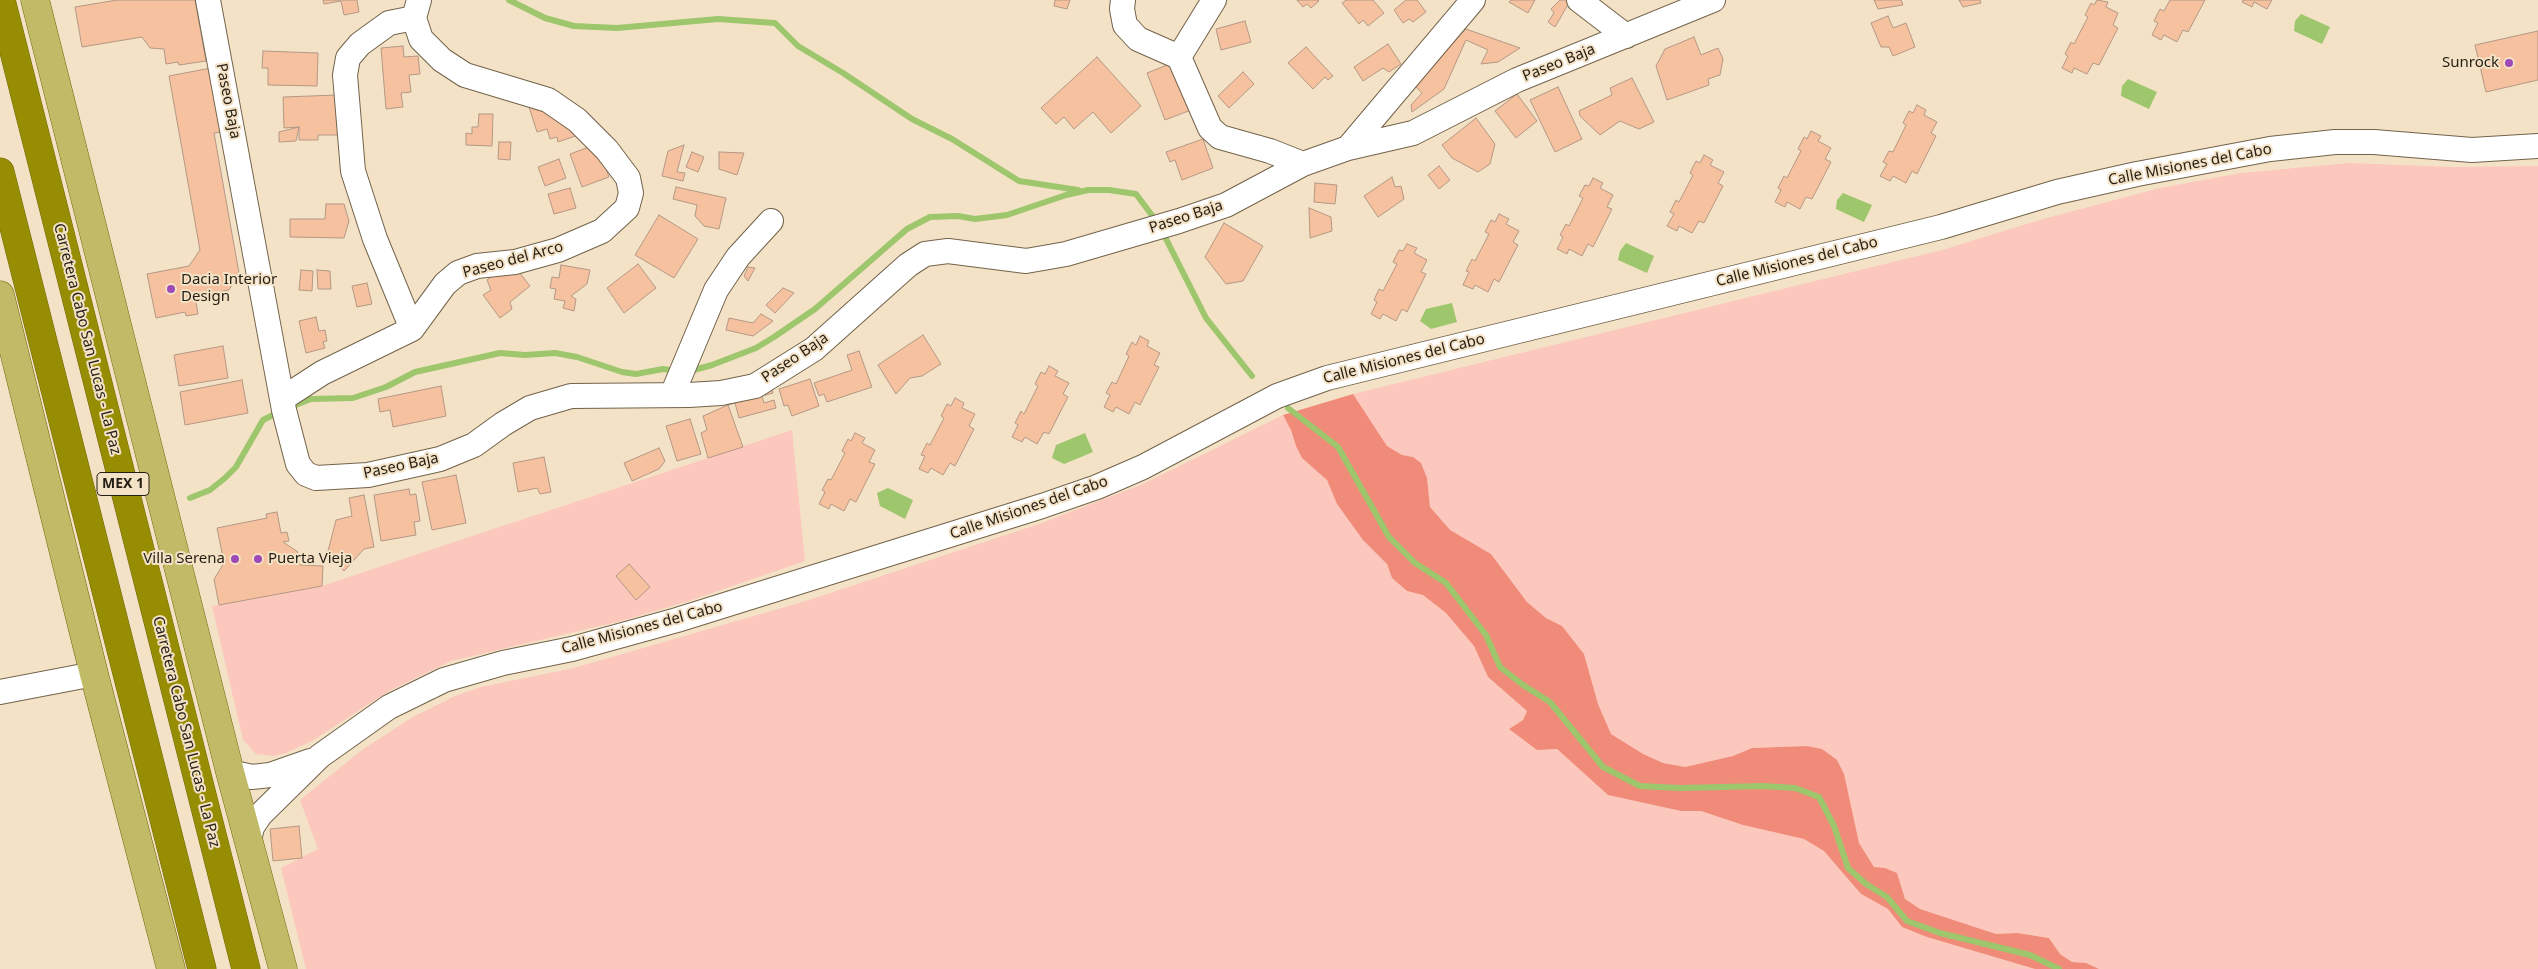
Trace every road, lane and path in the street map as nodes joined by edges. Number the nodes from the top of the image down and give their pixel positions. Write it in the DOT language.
graph roads {
  1 [pos="1,0"];
  2 [pos="13,0"];
  3 [pos="35,0"];
  4 [pos="208,0"];
  5 [pos="1122,0"];
  6 [pos="1214,0"];
  7 [pos="1579,0"];
  8 [pos="1713,0"];
  9 [pos="1469,1"];
  10 [pos="416,9"];
  11 [pos="1626,36"];
  12 [pos="14,51"];
  13 [pos="1179,57"];
  14 [pos="2538,146"];
  15 [pos="1348,148"];
  16 [pos="1303,164"];
  17 [pos="0,172"];
  18 [pos="771,221"];
  19 [pos="0,229"];
  20 [pos="30,292"];
  21 [pos="3,320"];
  22 [pos="412,329"];
  23 [pos="672,396"];
  24 [pos="282,399"];
  25 [pos="94,674"];
  26 [pos="0,692"];
  27 [pos="320,756"];
  28 [pos="230,772"];
  29 [pos="249,841"];
  30 [pos="171,969"];
  31 [pos="202,969"];
  32 [pos="246,969"];
  33 [pos="283,969"];
  1 -- 12 [label="highway, Carretera Cabo San Lucas - La Paz / MEX 1"];
  2 -- 12 [label="highway"];
  3 -- 28 [label="main road"];
  4 -- 24 [label="street, Paseo Baja"];
  5 -- 13 [label="street"];
  6 -- 13 [label="street"];
  7 -- 11 [label="street"];
  8 -- 11 [label="street, Paseo Baja"];
  9 -- 15 [label="street"];
  10 -- 22 [label="street"];
  10 -- 22 [label="street, Paseo del Arco"];
  11 -- 15 [label="street, Paseo Baja"];
  12 -- 32 [label="highway, Carretera Cabo San Lucas - La Paz / MEX 1"];
  13 -- 16 [label="street"];
  14 -- 27 [label="street, Calle Misiones del Cabo"];
  15 -- 16 [label="street, Paseo Baja"];
  16 -- 23 [label="street, Paseo Baja"];
  17 -- 20 [label="highway, MEX 1"];
  18 -- 23 [label="street"];
  19 -- 20 [label="highway"];
  20 -- 31 [label="highway, MEX 1"];
  21 -- 25 [label="main road"];
  22 -- 24 [label="street, Paseo del Arco"];
  23 -- 24 [label="street, Paseo Baja"];
  25 -- 26 [label="street"];
  25 -- 30 [label="main road"];
  27 -- 28 [label="street, Calle Misiones del Cabo"];
  27 -- 29 [label="street, Calle Misiones del Cabo"];
  28 -- 29 [label="main road"];
  29 -- 33 [label="main road"];
}
